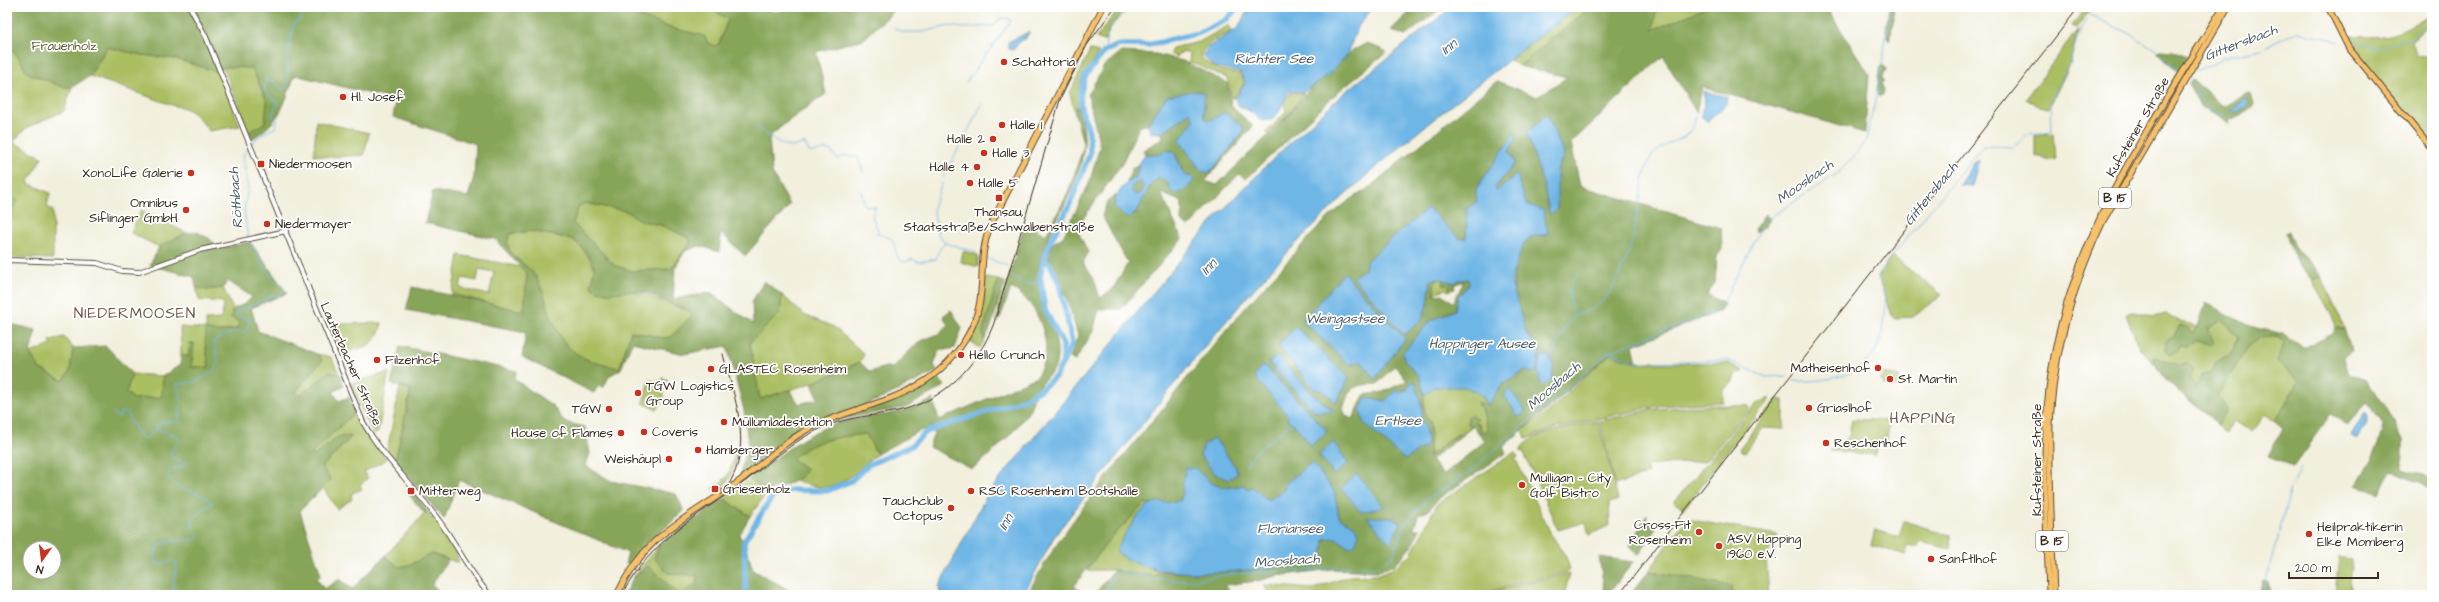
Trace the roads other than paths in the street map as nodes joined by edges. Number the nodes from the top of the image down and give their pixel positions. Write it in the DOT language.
graph roads {
  1 [pos="190,7"];
  2 [pos="1103,7"];
  3 [pos="2223,7"];
  4 [pos="2228,7"];
  5 [pos="2328,7"];
  6 [pos="2432,149"];
  7 [pos="286,231"];
  8 [pos="7,260"];
  9 [pos="490,595"];
  10 [pos="616,595"];
  11 [pos="2049,595"];
  12 [pos="2054,595"];
  1 -- 7 [label="street, Lauterbacher Straße"];
  2 -- 10 [label="main road"];
  3 -- 11 [label="main road, Kufsteiner Straße / B 15"];
  4 -- 12 [label="main road, Kufsteiner Straße / B 15"];
  5 -- 6 [label="main road"];
  7 -- 8 [label="street"];
  7 -- 9 [label="street, Lauterbacher Straße"];
}
